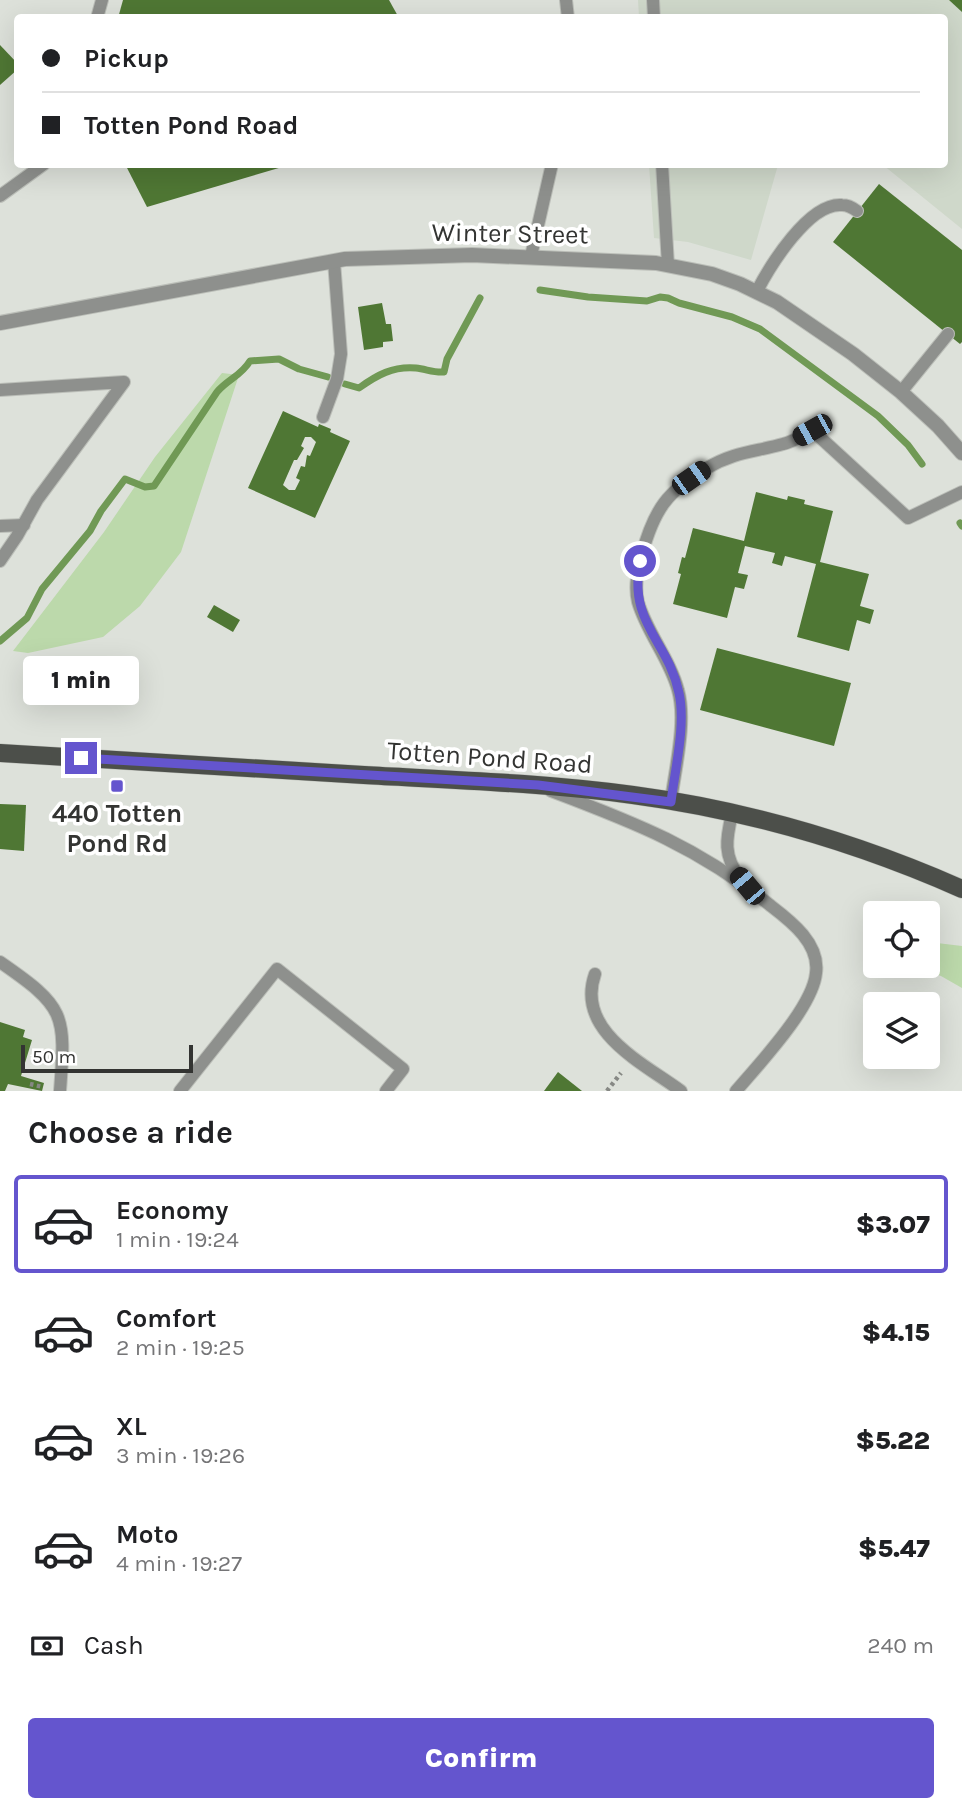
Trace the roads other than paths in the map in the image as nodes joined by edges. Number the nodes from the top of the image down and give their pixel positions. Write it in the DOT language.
graph roads {
  1 [pos="38,168"];
  2 [pos="551,168"];
  3 [pos="662,168"];
  4 [pos="0,196"];
  5 [pos="858,211"];
  6 [pos="531,256"];
  7 [pos="334,261"];
  8 [pos="668,265"];
  9 [pos="757,291"];
  10 [pos="0,323"];
  11 [pos="947,334"];
  12 [pos="0,390"];
  13 [pos="901,392"];
  14 [pos="323,417"];
  15 [pos="962,453"];
  16 [pos="962,492"];
  17 [pos="23,525"];
  18 [pos="0,526"];
  19 [pos="0,561"];
  20 [pos="0,753"];
  21 [pos="538,785"];
  22 [pos="671,802"];
  23 [pos="732,814"];
  24 [pos="747,886"];
  25 [pos="962,889"];
  26 [pos="3,968"];
  27 [pos="595,974"];
  28 [pos="60,1091"];
  29 [pos="180,1091"];
  30 [pos="386,1091"];
  31 [pos="681,1091"];
  32 [pos="736,1091"];
  1 -- 4 [label="lane"];
  2 -- 6 [label="lane"];
  3 -- 8 [label="lane"];
  5 -- 9 [label="lane"];
  6 -- 7 [label="street, Winter Street"];
  6 -- 8 [label="street, Winter Street"];
  7 -- 10 [label="street, Winter Street"];
  7 -- 14 [label="lane"];
  8 -- 9 [label="street, Winter Street"];
  9 -- 13 [label="street, Winter Street"];
  11 -- 13 [label="lane"];
  12 -- 17 [label="lane"];
  13 -- 15 [label="street, Winter Street"];
  16 -- 22 [label="lane"];
  17 -- 18 [label="lane"];
  17 -- 19 [label="lane"];
  20 -- 21 [label="main road, Totten Pond Road"];
  21 -- 22 [label="main road, Totten Pond Road"];
  21 -- 24 [label="lane"];
  22 -- 23 [label="main road, Totten Pond Road"];
  23 -- 24 [label="lane"];
  23 -- 25 [label="main road, Totten Pond Road"];
  24 -- 32 [label="lane"];
  26 -- 28 [label="lane"];
  27 -- 31 [label="lane"];
  29 -- 30 [label="lane"];
}
